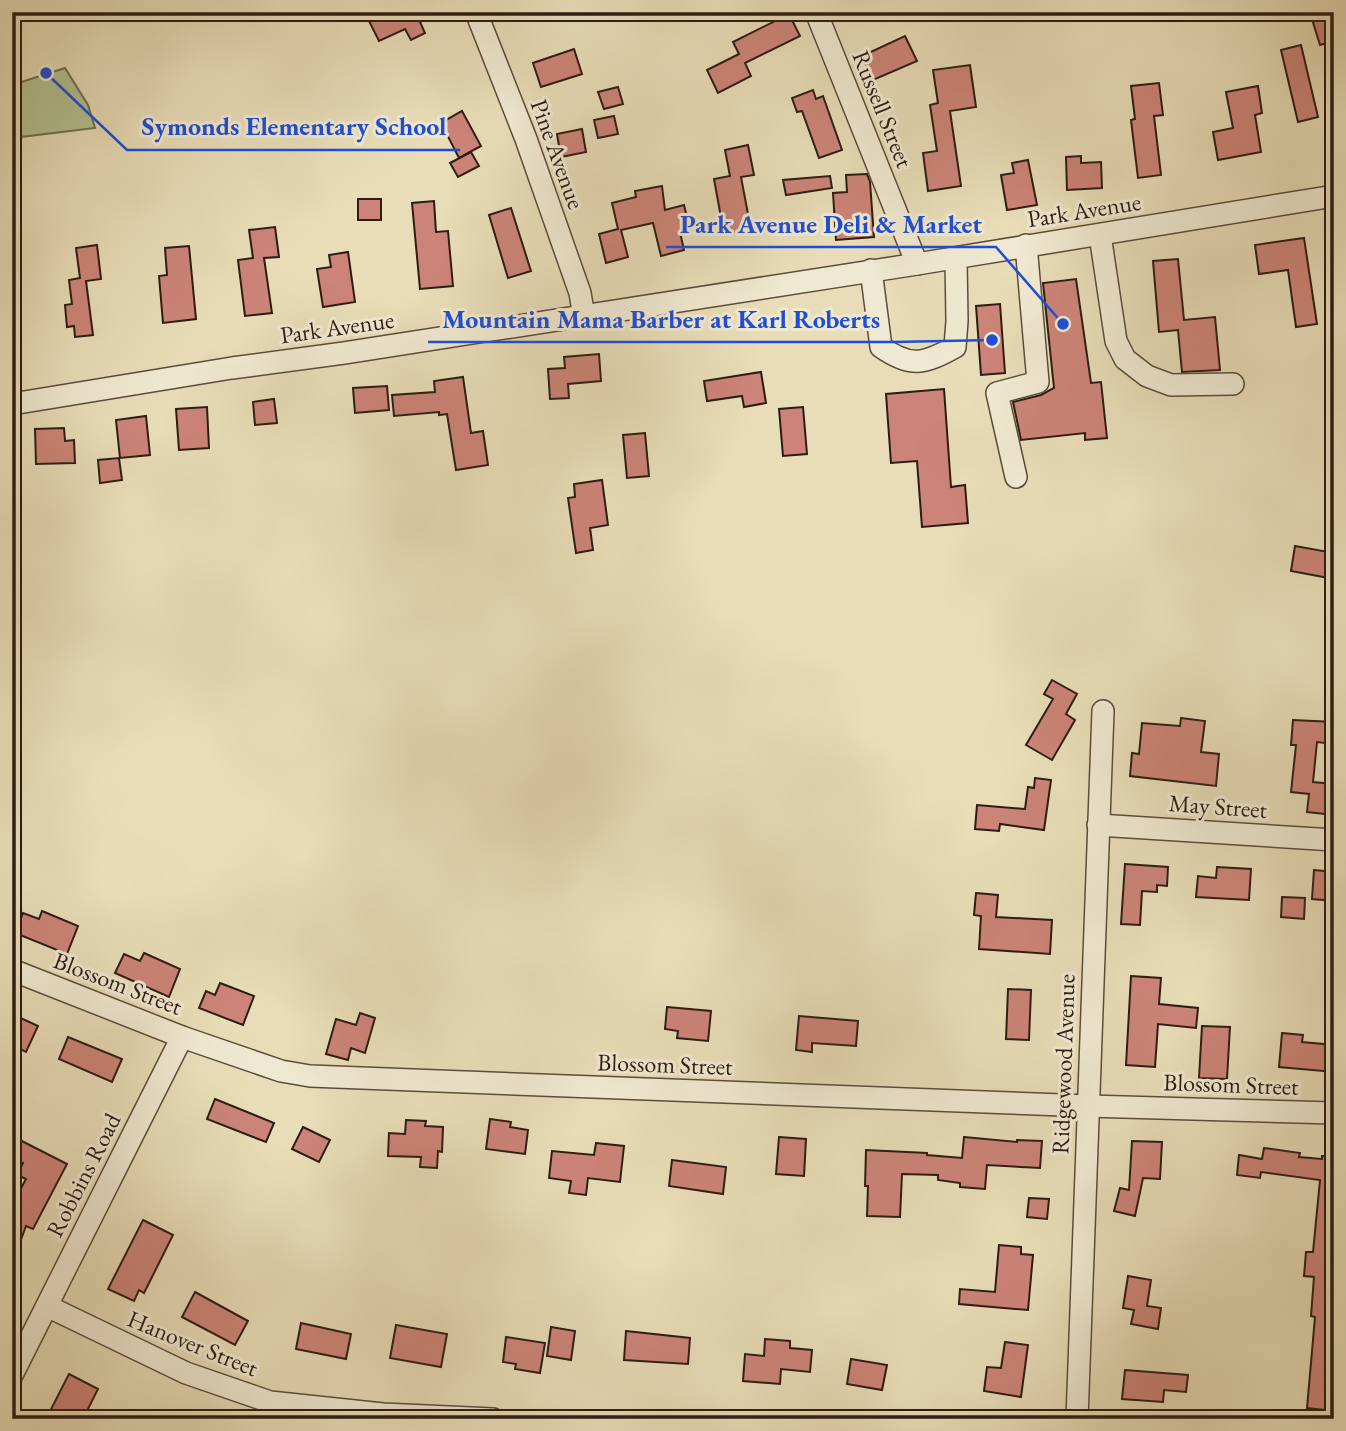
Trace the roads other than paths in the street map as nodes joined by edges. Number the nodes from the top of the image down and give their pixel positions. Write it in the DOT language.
graph roads {
  1 [pos="476,12"];
  2 [pos="816,12"];
  3 [pos="1334,196"];
  4 [pos="1100,235"];
  5 [pos="1026,246"];
  6 [pos="956,258"];
  7 [pos="917,264"];
  8 [pos="870,271"];
  9 [pos="584,317"];
  10 [pos="1233,384"];
  11 [pos="12,404"];
  12 [pos="1016,477"];
  13 [pos="1103,711"];
  14 [pos="1098,825"];
  15 [pos="1334,840"];
  16 [pos="12,970"];
  17 [pos="182,1037"];
  18 [pos="1088,1107"];
  19 [pos="1334,1113"];
  20 [pos="47,1306"];
  21 [pos="12,1375"];
  22 [pos="493,1419"];
  23 [pos="1077,1419"];
  1 -- 9 [label="street, Pine Avenue"];
  2 -- 7 [label="street, Russell Street"];
  3 -- 4 [label="street, Park Avenue"];
  4 -- 5 [label="street, Park Avenue"];
  4 -- 10 [label="street"];
  5 -- 6 [label="street, Park Avenue"];
  5 -- 12 [label="street"];
  6 -- 7 [label="street, Park Avenue"];
  6 -- 8 [label="street"];
  7 -- 8 [label="street, Park Avenue"];
  8 -- 9 [label="street, Park Avenue"];
  9 -- 11 [label="street, Park Avenue"];
  13 -- 14 [label="street, Ridgewood Avenue"];
  14 -- 15 [label="street, May Street"];
  14 -- 18 [label="street, Ridgewood Avenue"];
  16 -- 17 [label="street, Blossom Street"];
  17 -- 18 [label="street, Blossom Street"];
  17 -- 20 [label="street, Robbins Road"];
  18 -- 19 [label="street, Blossom Street"];
  18 -- 23 [label="street, Ridgewood Avenue"];
  20 -- 21 [label="street, Robbins Road"];
  20 -- 22 [label="street, Hanover Street"];
}
